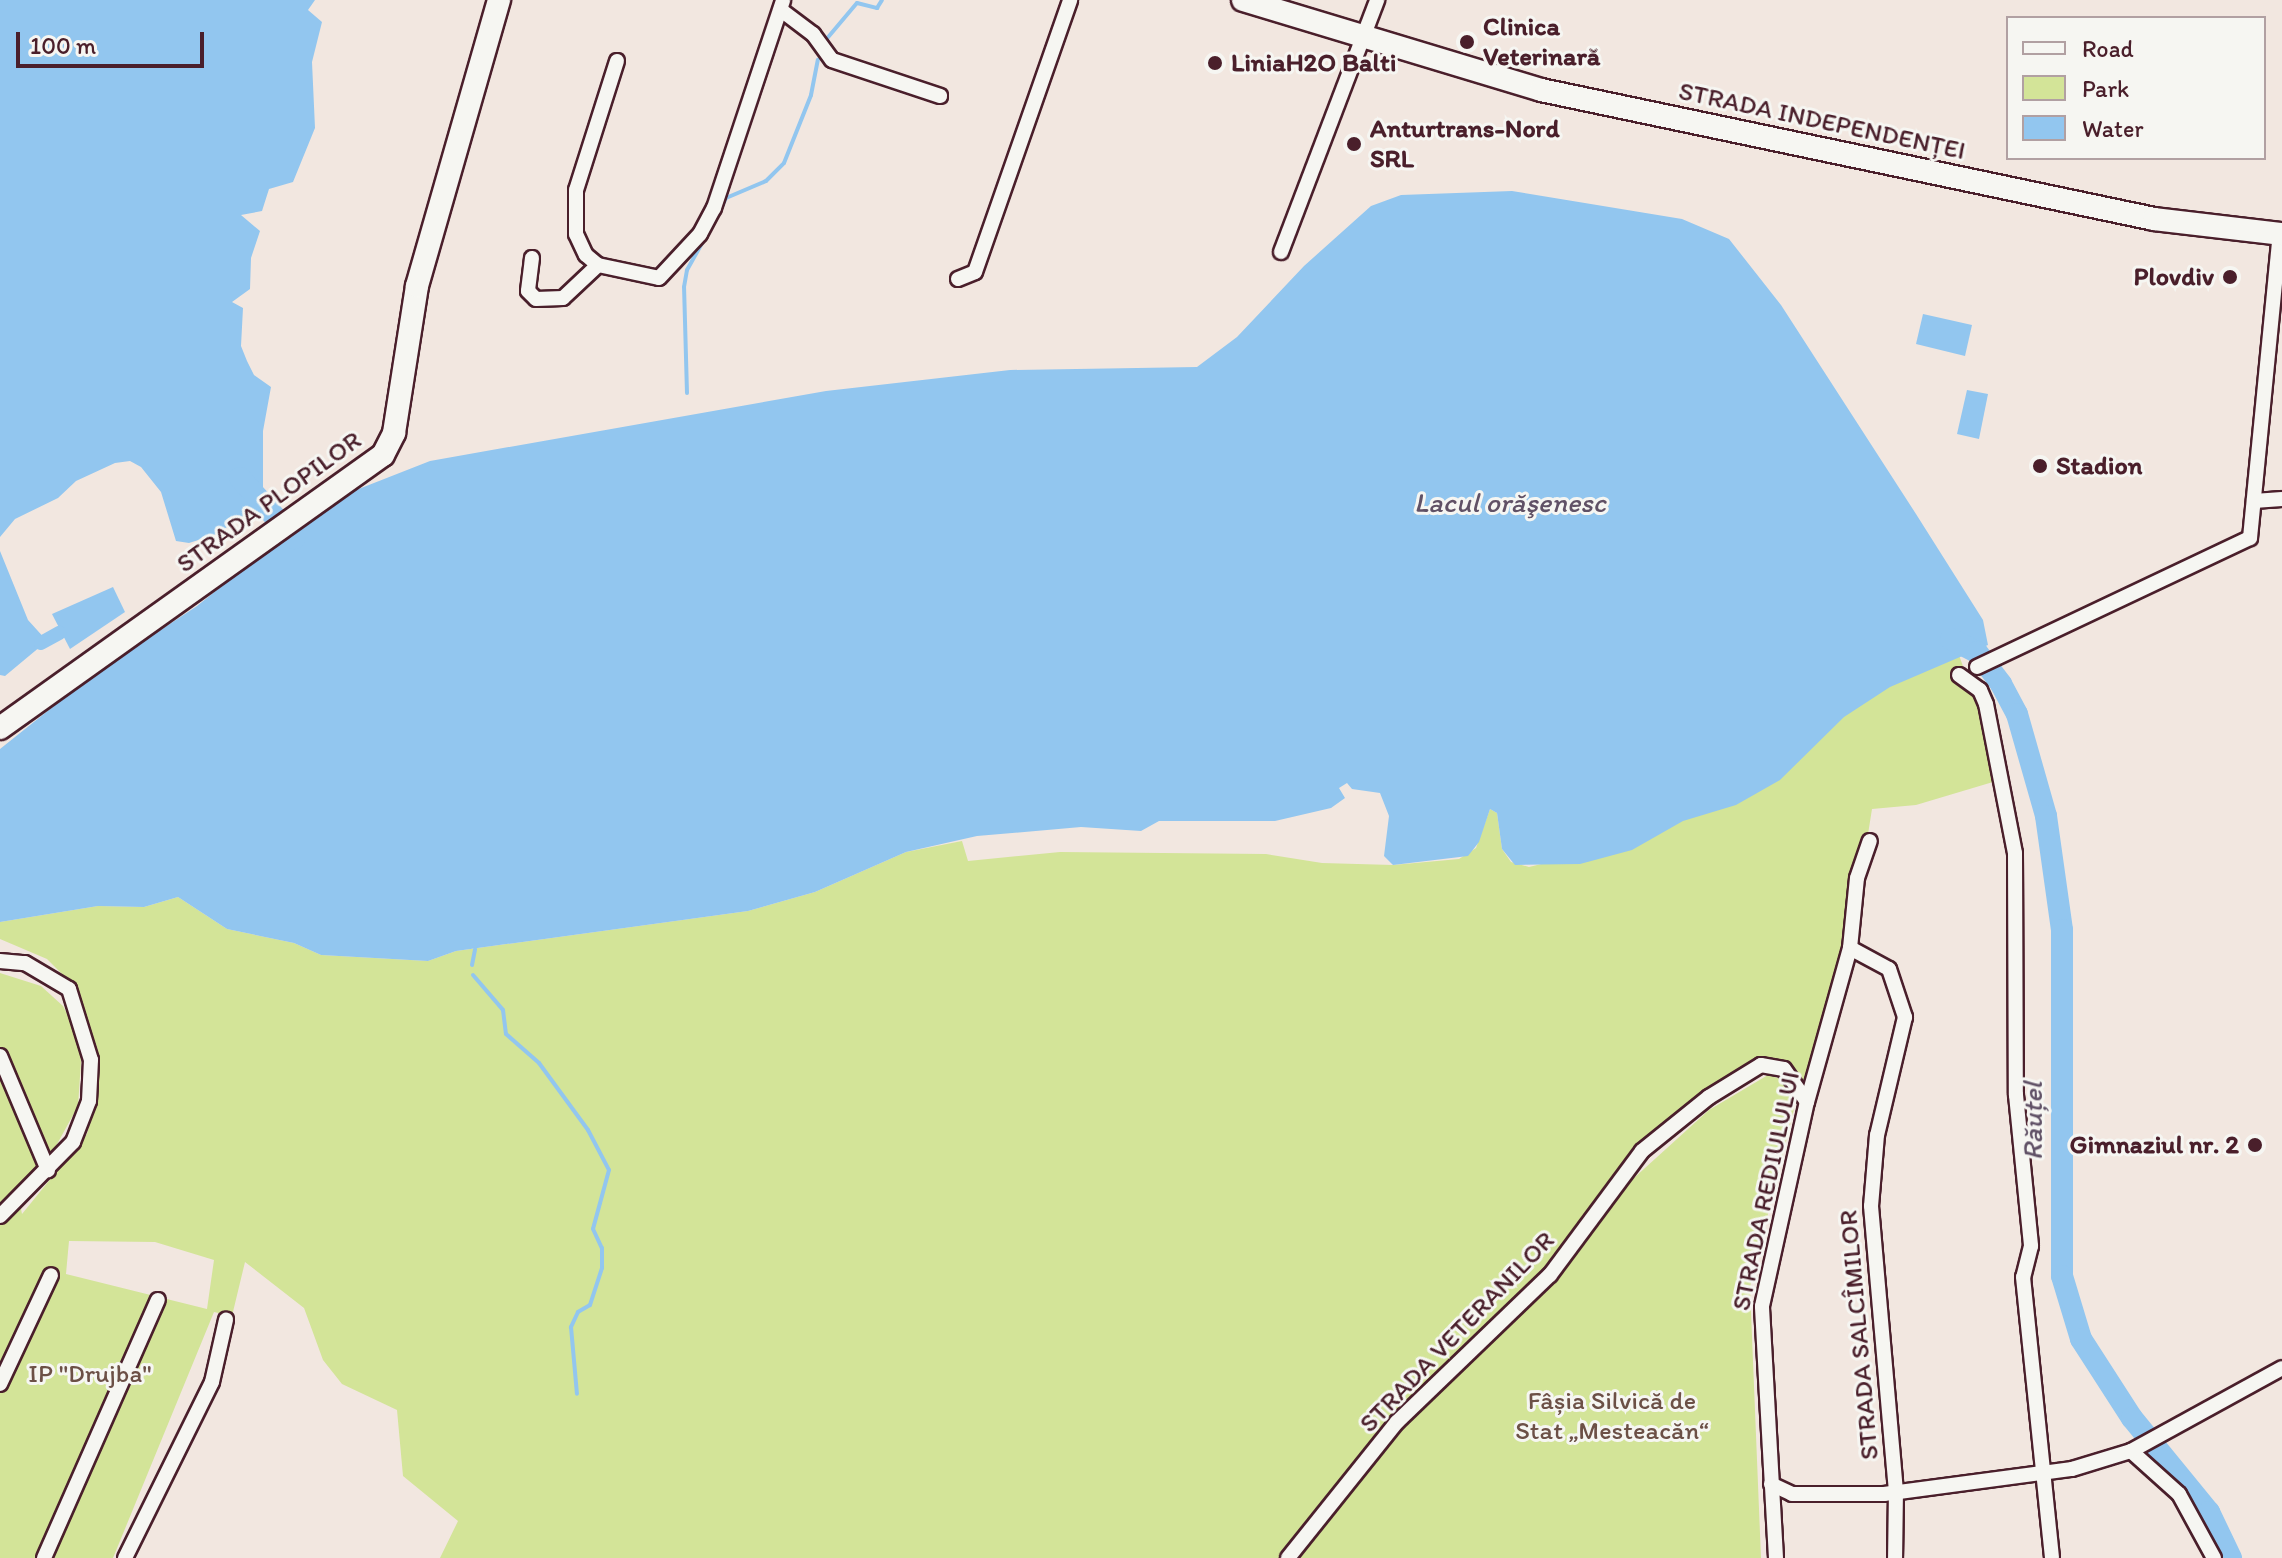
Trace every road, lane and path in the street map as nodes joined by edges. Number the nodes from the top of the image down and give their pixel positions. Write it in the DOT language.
graph roads {
  1 [pos="499,0"];
  2 [pos="1070,0"];
  3 [pos="1243,0"];
  4 [pos="1377,0"];
  5 [pos="782,5"];
  6 [pos="1364,39"];
  7 [pos="617,61"];
  8 [pos="940,96"];
  9 [pos="2281,234"];
  10 [pos="1281,252"];
  11 [pos="532,258"];
  12 [pos="598,265"];
  13 [pos="958,279"];
  14 [pos="2282,499"];
  15 [pos="2254,501"];
  16 [pos="1977,667"];
  17 [pos="1959,675"];
  18 [pos="0,728"];
  19 [pos="1870,841"];
  20 [pos="1850,948"];
  21 [pos="0,961"];
  22 [pos="0,1056"];
  23 [pos="1807,1102"];
  24 [pos="48,1170"];
  25 [pos="0,1216"];
  26 [pos="51,1275"];
  27 [pos="158,1300"];
  28 [pos="226,1320"];
  29 [pos="2282,1368"];
  30 [pos="0,1384"];
  31 [pos="2133,1449"];
  32 [pos="2046,1472"];
  33 [pos="1771,1484"];
  34 [pos="1896,1490"];
  35 [pos="44,1558"];
  36 [pos="125,1558"];
  37 [pos="1288,1558"];
  38 [pos="1776,1558"];
  39 [pos="1895,1558"];
  40 [pos="2052,1558"];
  41 [pos="2214,1558"];
  1 -- 18 [label="street, STRADA PLOPILOR"];
  2 -- 13 [label="street"];
  3 -- 6 [label="street, STRADA INDEPENDENȚEI"];
  4 -- 6 [label="street"];
  5 -- 8 [label="street"];
  5 -- 12 [label="street"];
  6 -- 9 [label="street, STRADA INDEPENDENȚEI"];
  6 -- 10 [label="street"];
  7 -- 12 [label="street"];
  9 -- 15 [label="street"];
  11 -- 12 [label="street"];
  14 -- 15 [label="street"];
  15 -- 16 [label="street"];
  17 -- 32 [label="street"];
  19 -- 20 [label="street, STRADA REDIULULUI"];
  20 -- 23 [label="street, STRADA REDIULULUI"];
  20 -- 34 [label="street, STRADA SALCÎMILOR"];
  21 -- 24 [label="street"];
  22 -- 24 [label="street"];
  23 -- 33 [label="street, STRADA REDIULULUI"];
  23 -- 37 [label="street, STRADA VETERANILOR"];
  24 -- 25 [label="street"];
  26 -- 30 [label="street"];
  27 -- 35 [label="street"];
  28 -- 36 [label="street"];
  29 -- 31 [label="street"];
  31 -- 32 [label="street"];
  31 -- 41 [label="street"];
  32 -- 34 [label="street"];
  32 -- 40 [label="street"];
  33 -- 34 [label="street"];
  33 -- 38 [label="street, STRADA REDIULULUI"];
  34 -- 39 [label="street, STRADA SALCÎMILOR"];
}
